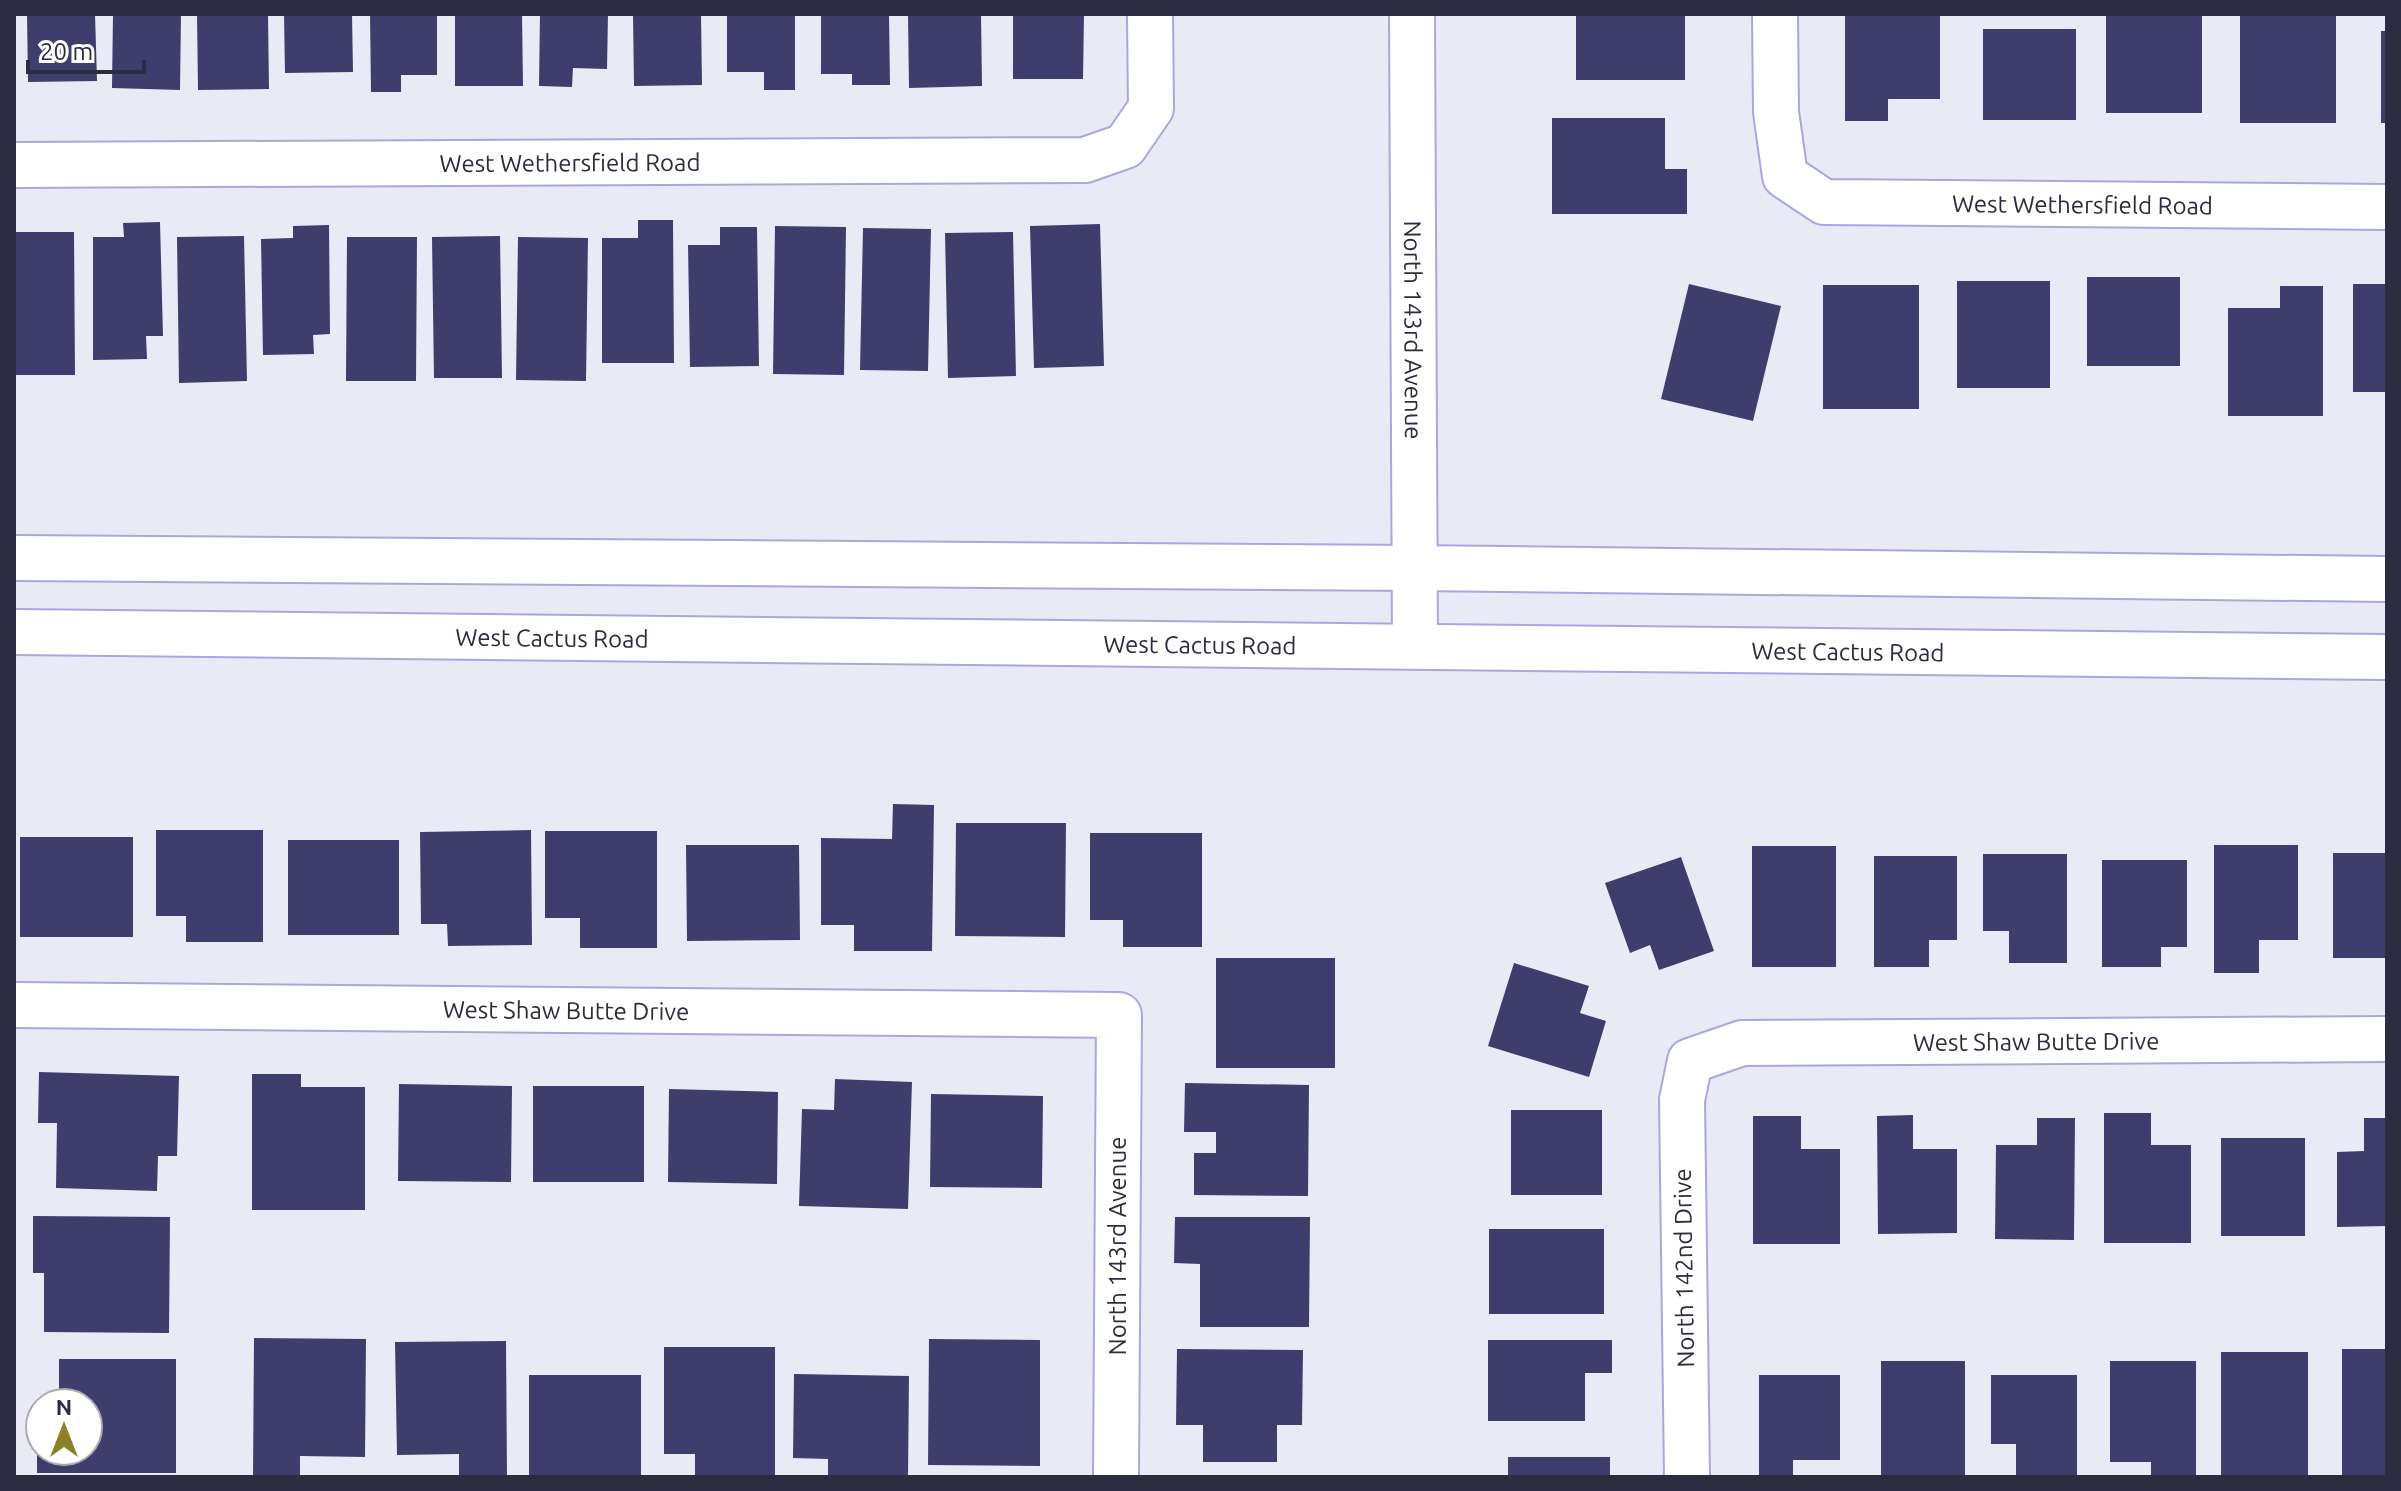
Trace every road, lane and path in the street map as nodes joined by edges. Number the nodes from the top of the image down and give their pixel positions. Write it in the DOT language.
graph roads {
  1 [pos="1150,14"];
  2 [pos="1412,14"];
  3 [pos="1775,14"];
  4 [pos="14,165"];
  5 [pos="2387,207"];
  6 [pos="14,558"];
  7 [pos="1415,568"];
  8 [pos="2387,579"];
  9 [pos="14,632"];
  10 [pos="1415,645"];
  11 [pos="2387,657"];
  12 [pos="14,1005"];
  13 [pos="1119,1015"];
  14 [pos="2387,1039"];
  15 [pos="1690,1061"];
  16 [pos="1116,1477"];
  17 [pos="1687,1477"];
  1 -- 4 [label="street, West Wethersfield Road"];
  2 -- 7 [label="street, North 143rd Avenue"];
  3 -- 5 [label="street, West Wethersfield Road"];
  6 -- 7 [label="street"];
  7 -- 8 [label="street"];
  7 -- 10 [label="street, North 143rd Avenue"];
  9 -- 10 [label="street, West Cactus Road"];
  10 -- 11 [label="street, West Cactus Road"];
  12 -- 13 [label="street, West Shaw Butte Drive"];
  13 -- 16 [label="street, North 143rd Avenue"];
  14 -- 15 [label="street, West Shaw Butte Drive"];
  15 -- 17 [label="street, North 142nd Drive"];
}
